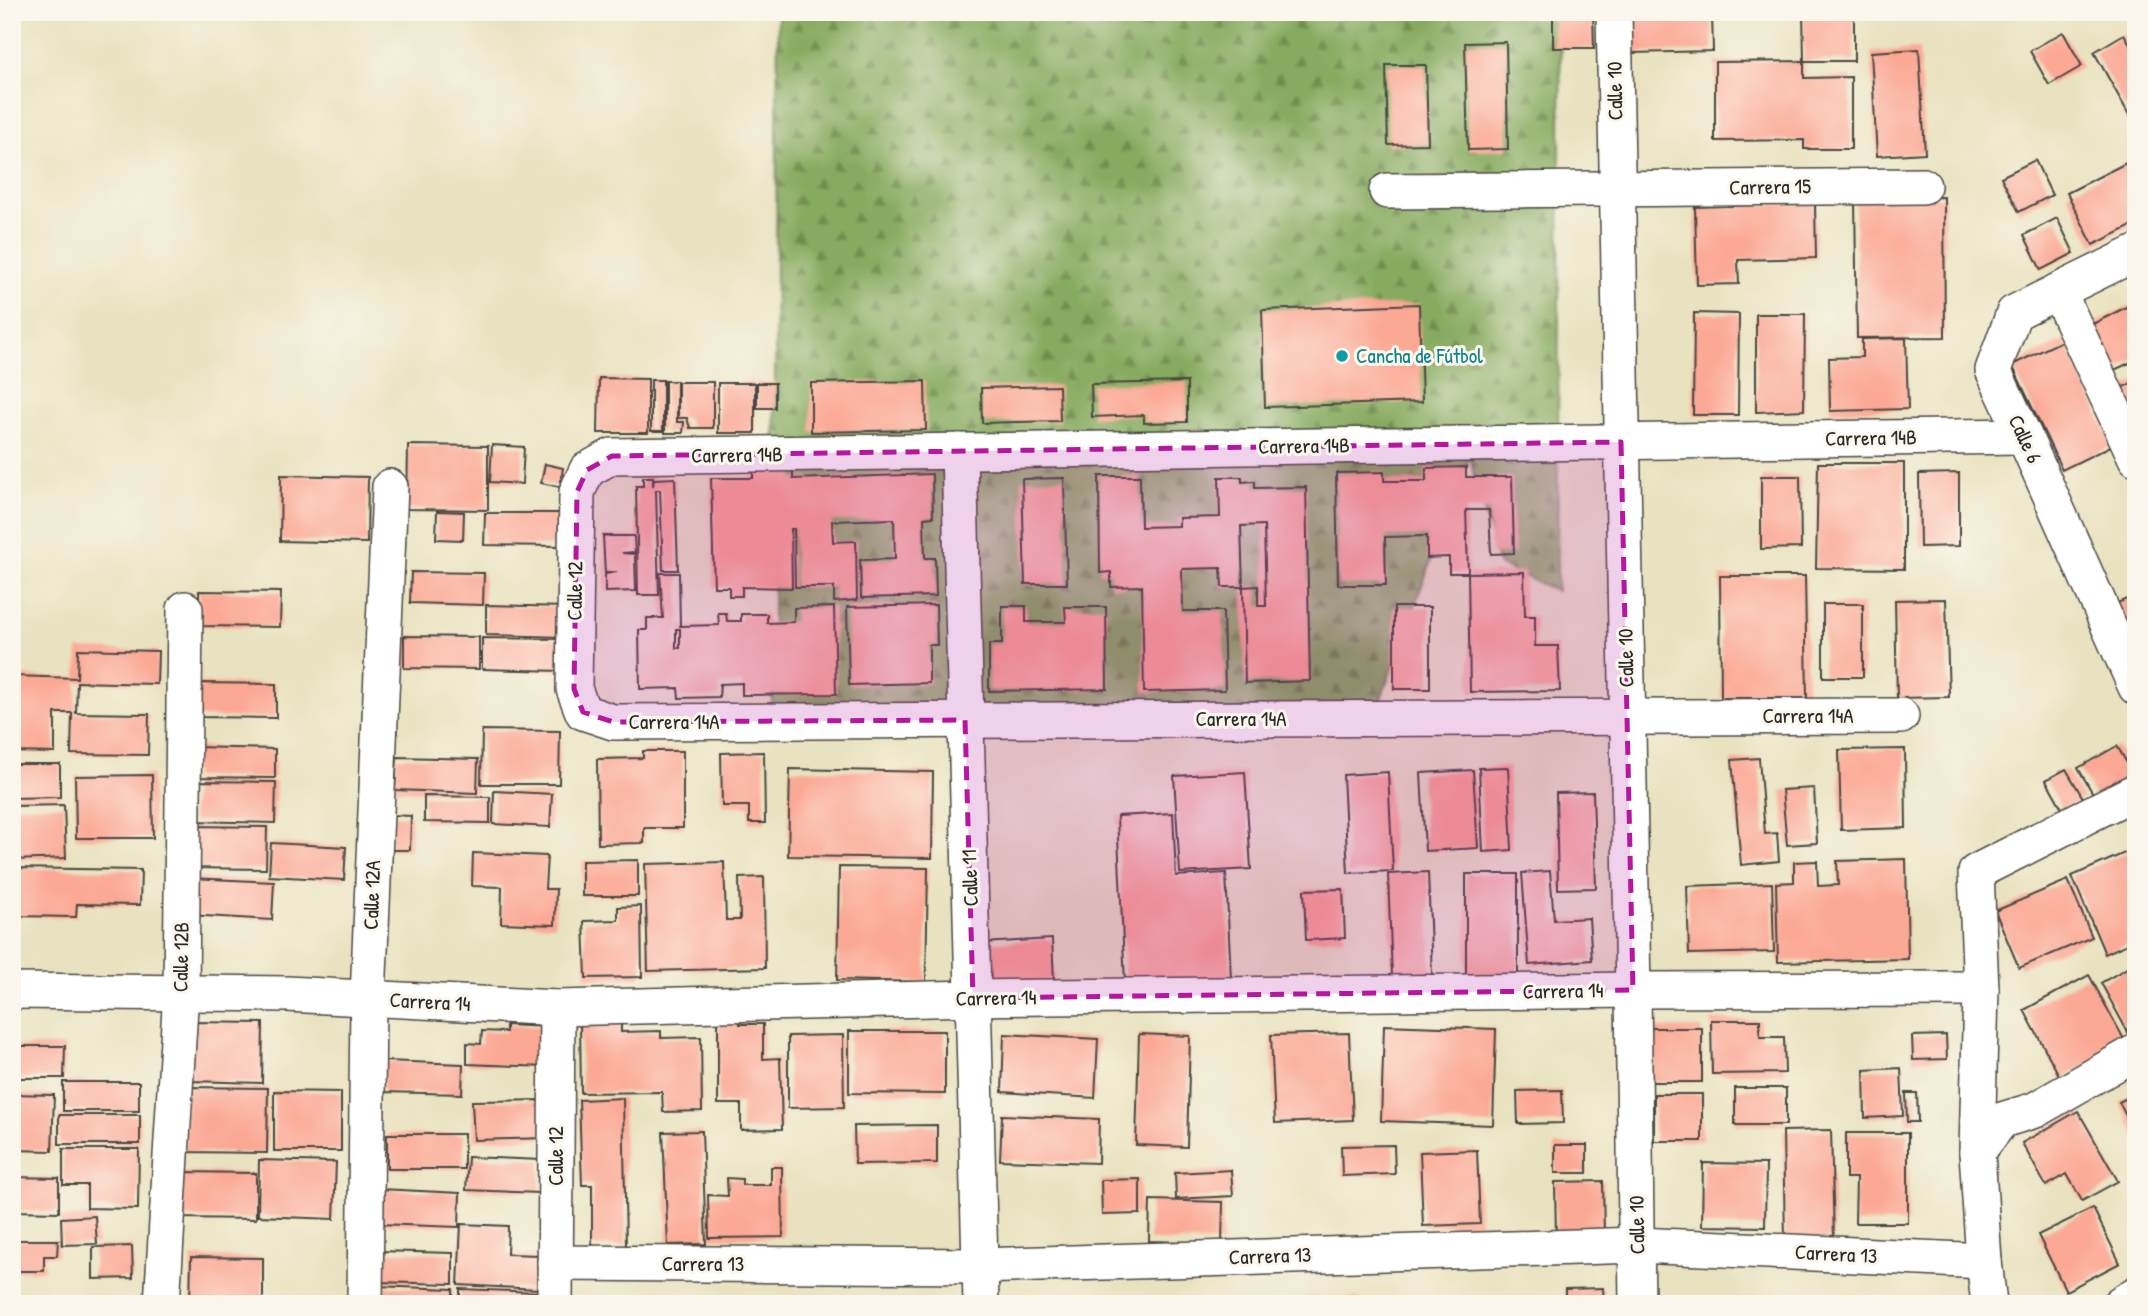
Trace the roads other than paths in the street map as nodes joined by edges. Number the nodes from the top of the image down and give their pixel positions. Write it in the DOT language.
graph roads {
  1 [pos="1614,12"];
  2 [pos="1923,186"];
  3 [pos="1616,189"];
  4 [pos="1387,191"];
  5 [pos="2136,253"];
  6 [pos="2058,291"];
  7 [pos="2024,436"];
  8 [pos="1621,442"];
  9 [pos="959,451"];
  10 [pos="2136,458"];
  11 [pos="587,470"];
  12 [pos="390,487"];
  13 [pos="184,609"];
  14 [pos="2136,687"];
  15 [pos="583,712"];
  16 [pos="1901,716"];
  17 [pos="1627,717"];
  18 [pos="965,720"];
  19 [pos="2136,791"];
  20 [pos="1981,989"];
  21 [pos="1633,990"];
  22 [pos="12,992"];
  23 [pos="181,992"];
  24 [pos="368,998"];
  25 [pos="973,998"];
  26 [pos="557,1008"];
  27 [pos="2136,1052"];
  28 [pos="1977,1152"];
  29 [pos="1638,1245"];
  30 [pos="1984,1261"];
  31 [pos="555,1263"];
  32 [pos="980,1266"];
  33 [pos="2136,1294"];
  34 [pos="162,1304"];
  35 [pos="365,1304"];
  36 [pos="555,1304"];
  37 [pos="981,1304"];
  38 [pos="1637,1304"];
  39 [pos="1989,1304"];
  40 [pos="2120,1304"];
  1 -- 3 [label="street, Calle 10"];
  2 -- 3 [label="street, Carrera 15"];
  3 -- 4 [label="street, Carrera 15"];
  3 -- 8 [label="street, Calle 10"];
  5 -- 6 [label="street, Calle 6"];
  6 -- 7 [label="street, Calle 6"];
  6 -- 10 [label="street"];
  7 -- 8 [label="street, Carrera 14B"];
  7 -- 14 [label="street, Calle 6"];
  8 -- 9 [label="street, Carrera 14B"];
  8 -- 17 [label="street, Calle 10"];
  9 -- 11 [label="street, Carrera 14B"];
  9 -- 18 [label="street, Calle 11"];
  11 -- 15 [label="street, Calle 12"];
  12 -- 24 [label="street, Calle 12A"];
  13 -- 23 [label="street, Calle 12B"];
  15 -- 18 [label="street, Carrera 14A"];
  16 -- 17 [label="street, Carrera 14A"];
  17 -- 18 [label="street, Carrera 14A"];
  17 -- 21 [label="street, Calle 10"];
  18 -- 25 [label="street, Calle 11"];
  19 -- 20 [label="street"];
  20 -- 21 [label="street, Carrera 14"];
  20 -- 28 [label="street"];
  21 -- 25 [label="street, Carrera 14"];
  21 -- 29 [label="street, Calle 10"];
  22 -- 23 [label="street, Carrera 14"];
  23 -- 24 [label="street, Carrera 14"];
  23 -- 34 [label="street, Calle 12B"];
  24 -- 26 [label="street, Carrera 14"];
  24 -- 35 [label="street, Calle 12A"];
  25 -- 26 [label="street, Carrera 14"];
  25 -- 32 [label="street, Calle 11"];
  26 -- 31 [label="street, Calle 12"];
  27 -- 28 [label="street"];
  28 -- 30 [label="street"];
  29 -- 30 [label="street, Carrera 13"];
  29 -- 32 [label="street, Carrera 13"];
  29 -- 38 [label="street, Calle 10"];
  30 -- 39 [label="street"];
  31 -- 32 [label="street, Carrera 13"];
  31 -- 36 [label="street, Calle 12"];
  32 -- 37 [label="street, Calle 11"];
  33 -- 40 [label="street"];
}
